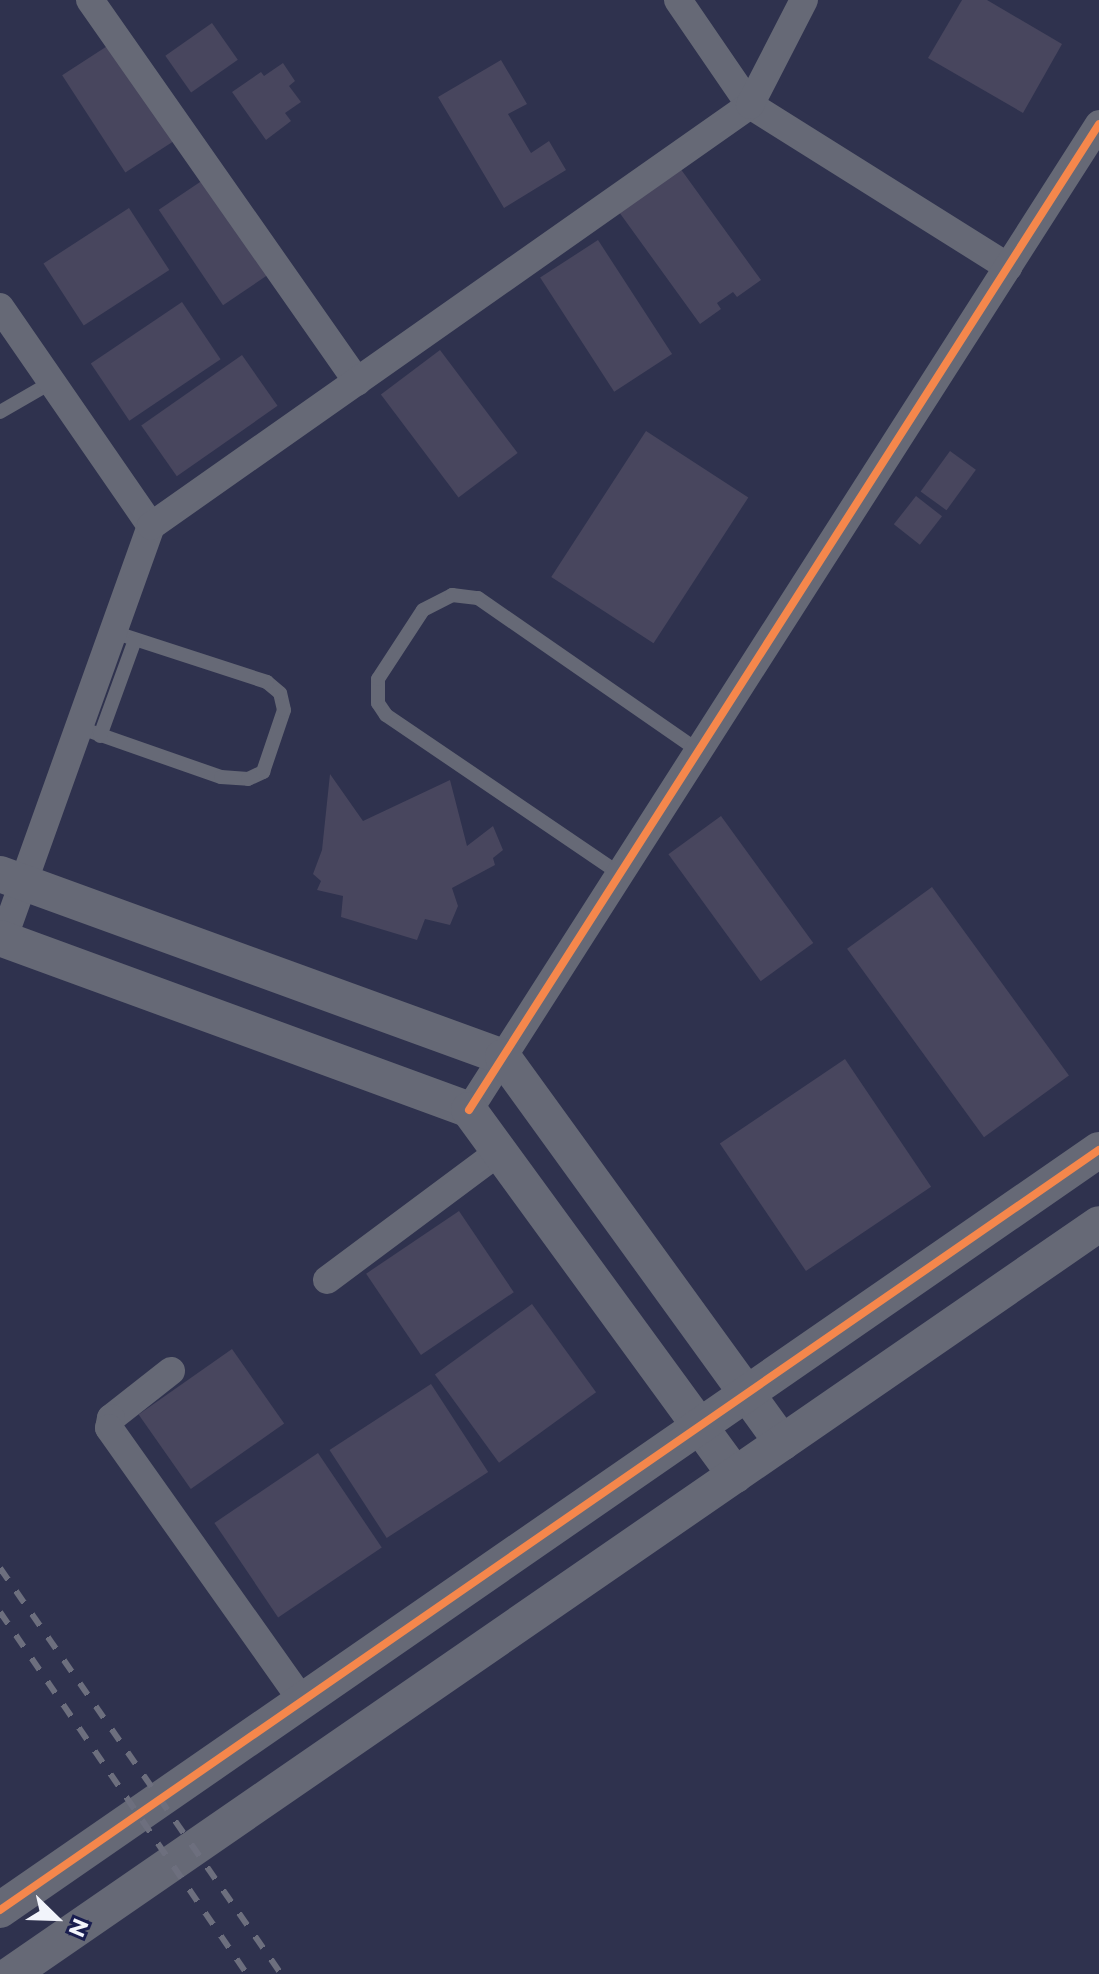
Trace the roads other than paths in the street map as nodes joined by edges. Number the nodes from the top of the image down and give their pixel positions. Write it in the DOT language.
graph roads {
  1 [pos="90,0"];
  2 [pos="678,0"];
  3 [pos="804,0"];
  4 [pos="750,105"];
  5 [pos="1099,124"];
  6 [pos="1008,267"];
  7 [pos="0,307"];
  8 [pos="52,382"];
  9 [pos="357,382"];
  10 [pos="0,412"];
  11 [pos="151,526"];
  12 [pos="124,636"];
  13 [pos="89,731"];
  14 [pos="699,751"];
  15 [pos="620,874"];
  16 [pos="11,878"];
  17 [pos="1,938"];
  18 [pos="503,1057"];
  19 [pos="469,1110"];
  20 [pos="1099,1150"];
  21 [pos="499,1152"];
  22 [pos="1099,1224"];
  23 [pos="327,1280"];
  24 [pos="171,1371"];
  25 [pos="747,1393"];
  26 [pos="700,1426"];
  27 [pos="782,1443"];
  28 [pos="735,1475"];
  29 [pos="302,1701"];
  30 [pos="0,1910"];
  31 [pos="11,1974"];
  1 -- 9 [label="street"];
  2 -- 4 [label="street"];
  3 -- 4 [label="street"];
  4 -- 6 [label="street"];
  4 -- 9 [label="street"];
  5 -- 6 [label="street"];
  6 -- 14 [label="street"];
  7 -- 8 [label="street"];
  8 -- 10 [label="lane"];
  8 -- 11 [label="street"];
  9 -- 11 [label="street"];
  11 -- 12 [label="street"];
  12 -- 13 [label="street"];
  12 -- 13 [label="lane"];
  13 -- 16 [label="street"];
  14 -- 15 [label="street"];
  14 -- 15 [label="lane"];
  15 -- 18 [label="street"];
  16 -- 17 [label="street"];
  16 -- 18 [label="street"];
  17 -- 19 [label="street"];
  18 -- 19 [label="street"];
  18 -- 25 [label="street"];
  19 -- 21 [label="street"];
  20 -- 25 [label="street"];
  21 -- 23 [label="street"];
  21 -- 26 [label="street"];
  22 -- 27 [label="street"];
  24 -- 29 [label="street"];
  25 -- 26 [label="street"];
  25 -- 27 [label="street"];
  26 -- 28 [label="street"];
  26 -- 29 [label="street"];
  27 -- 28 [label="street"];
  28 -- 31 [label="street"];
  29 -- 30 [label="street"];
}
